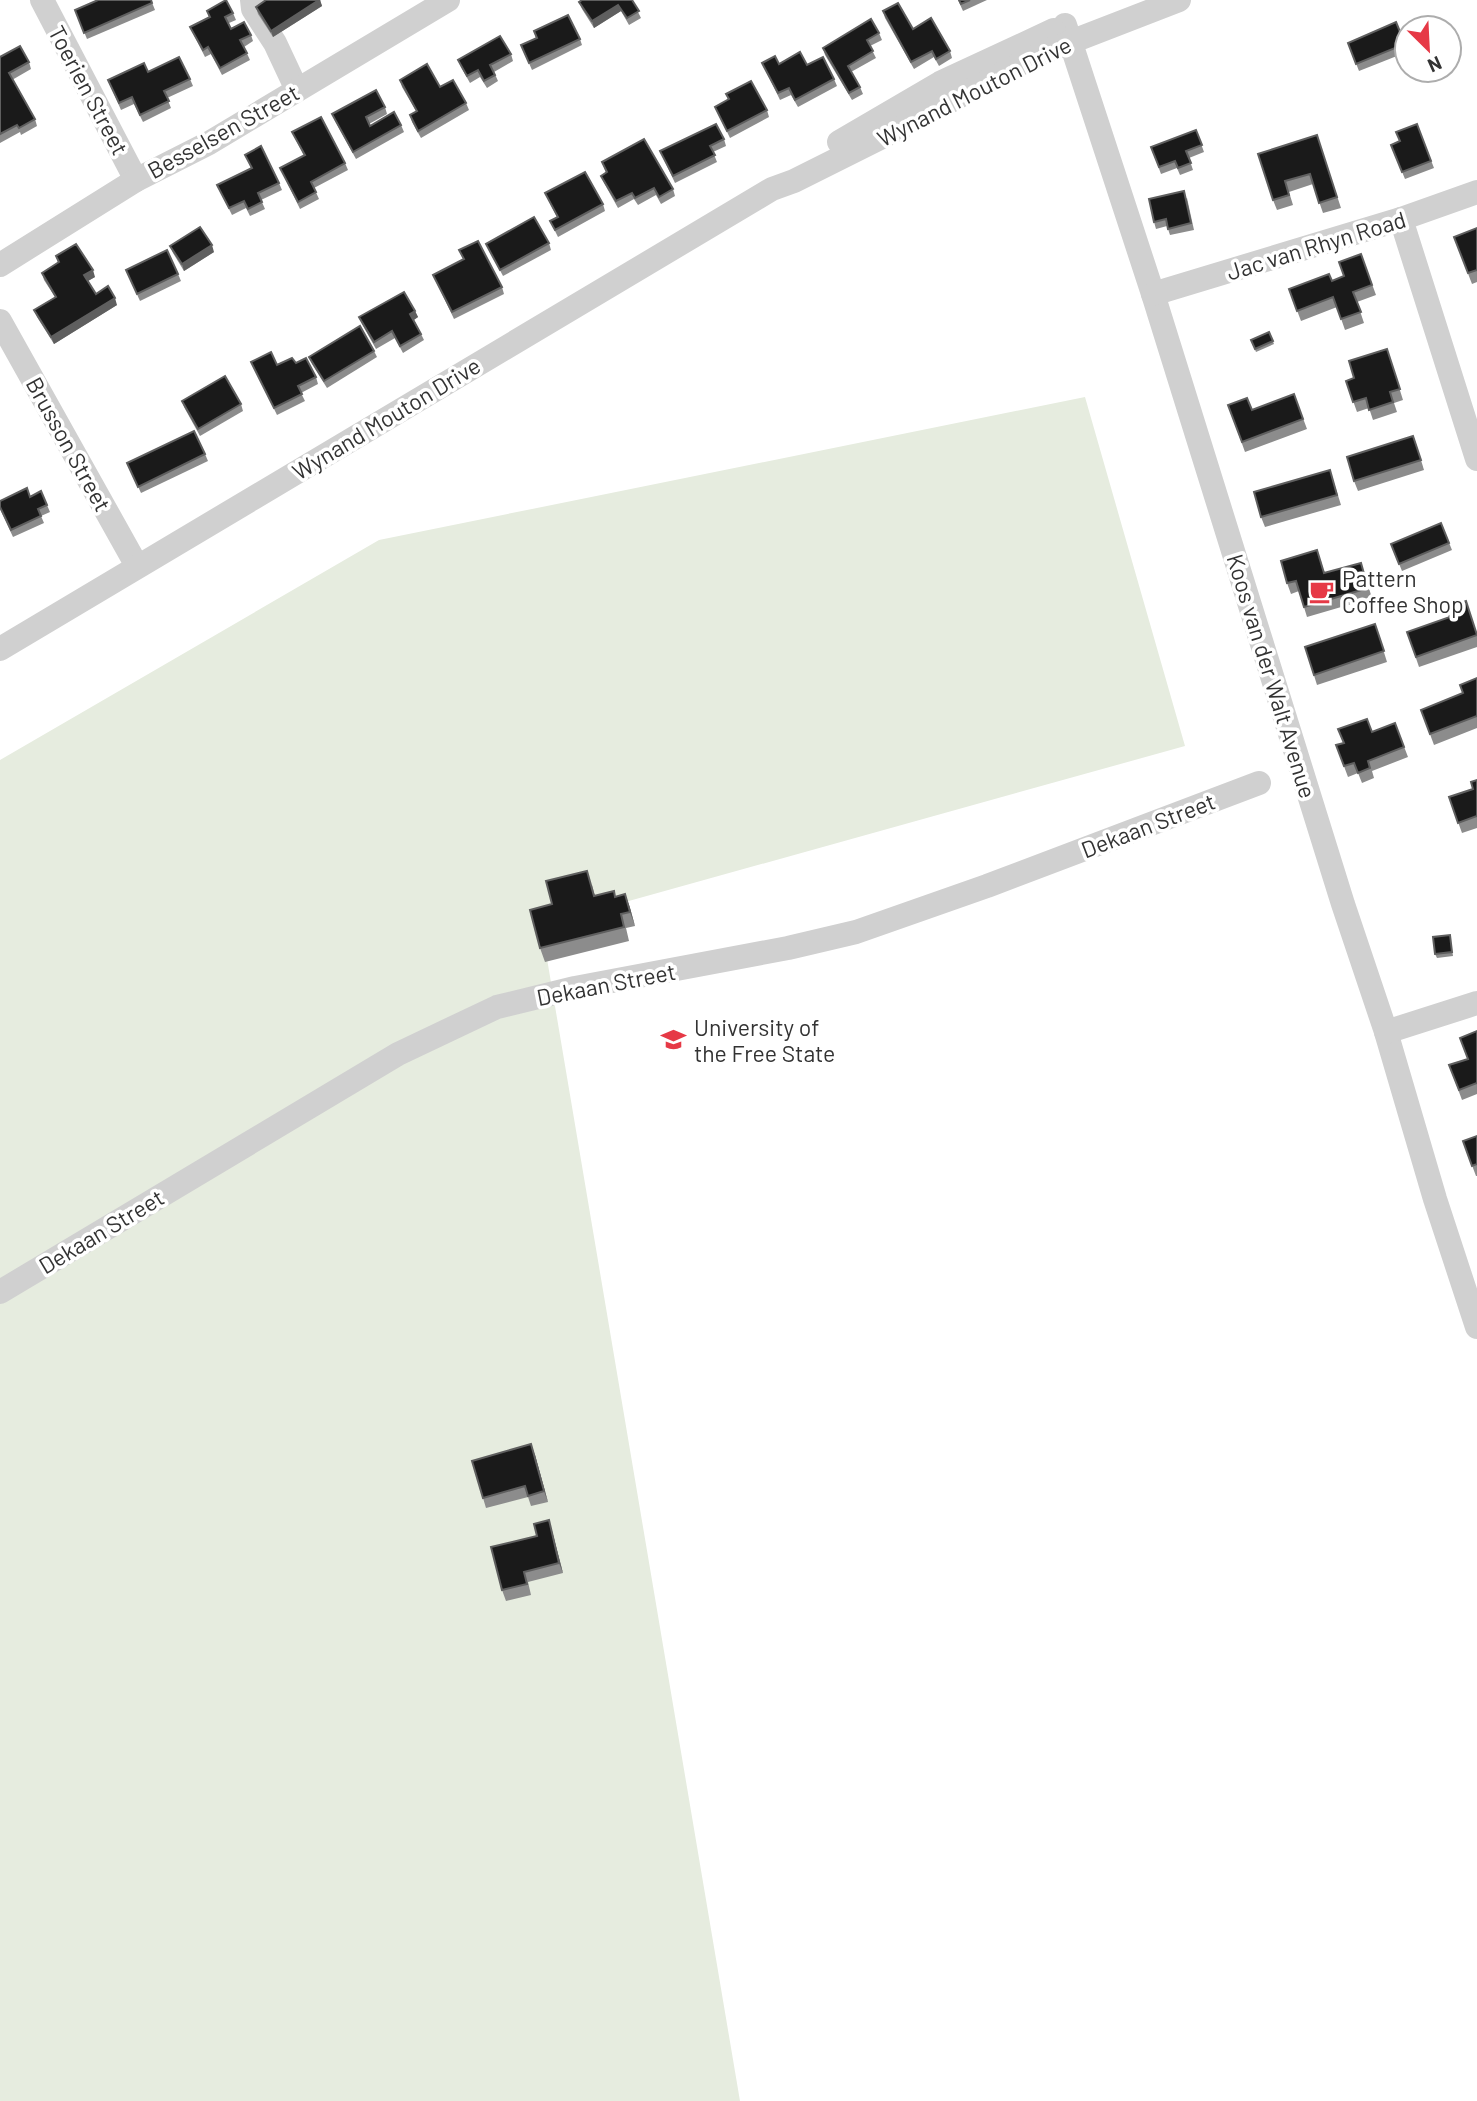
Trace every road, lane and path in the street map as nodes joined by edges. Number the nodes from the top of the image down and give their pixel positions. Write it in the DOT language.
graph roads {
  1 [pos="42,0"];
  2 [pos="252,0"];
  3 [pos="448,0"];
  4 [pos="1132,0"];
  5 [pos="1179,0"];
  6 [pos="1067,33"];
  7 [pos="1040,54"];
  8 [pos="1085,85"];
  9 [pos="297,90"];
  10 [pos="951,90"];
  11 [pos="136,180"];
  12 [pos="1477,192"];
  13 [pos="1401,219"];
  14 [pos="0,265"];
  15 [pos="1153,294"];
  16 [pos="0,321"];
  17 [pos="1477,458"];
  18 [pos="137,566"];
  19 [pos="0,649"];
  20 [pos="1259,783"];
  21 [pos="1477,1003"];
  22 [pos="1386,1032"];
  23 [pos="0,1292"];
  24 [pos="1477,1327"];
  1 -- 11 [label="street, Toerien Street"];
  2 -- 9 [label="street"];
  3 -- 9 [label="street, Besselsen Street"];
  4 -- 6 [label="street, Wynand Mouton Drive"];
  5 -- 6 [label="street, Wynand Mouton Drive"];
  6 -- 7 [label="street, Wynand Mouton Drive"];
  6 -- 8 [label="street, Koos van der Walt Avenue"];
  6 -- 10 [label="street, Wynand Mouton Drive"];
  7 -- 8 [label="street"];
  7 -- 10 [label="street, Wynand Mouton Drive"];
  8 -- 15 [label="street, Koos van der Walt Avenue"];
  9 -- 11 [label="street, Besselsen Street"];
  10 -- 18 [label="street, Wynand Mouton Drive"];
  11 -- 14 [label="street, Besselsen Street"];
  12 -- 13 [label="street, Jac van Rhyn Road"];
  13 -- 15 [label="street, Jac van Rhyn Road"];
  13 -- 17 [label="street"];
  15 -- 22 [label="street, Koos van der Walt Avenue"];
  16 -- 18 [label="street, Brusson Street"];
  18 -- 19 [label="street, Wynand Mouton Drive"];
  20 -- 23 [label="street, Dekaan Street"];
  21 -- 22 [label="street"];
  22 -- 24 [label="street, Koos van der Walt Avenue"];
}
